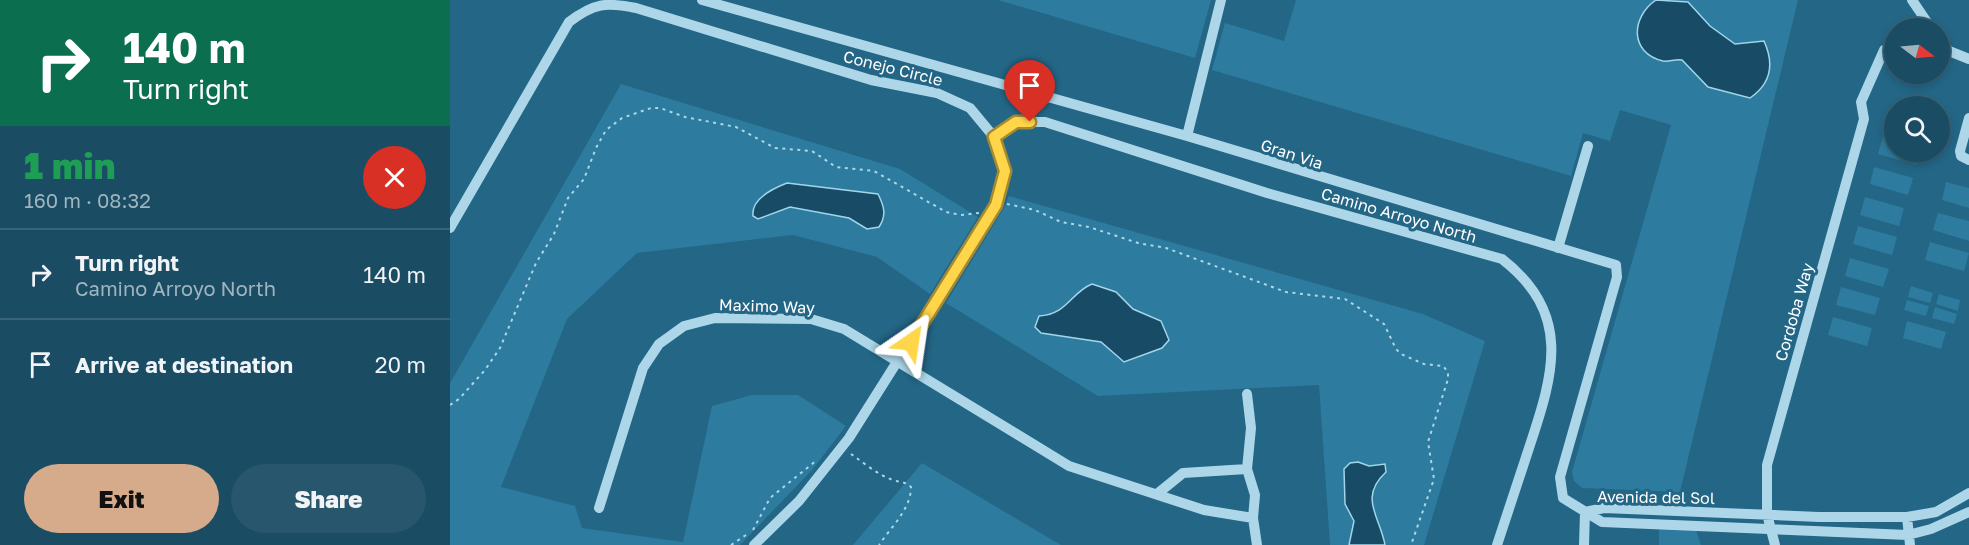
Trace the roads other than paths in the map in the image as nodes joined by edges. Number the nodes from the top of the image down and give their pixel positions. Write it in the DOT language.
graph roads {
  1 [pos="702,0"];
  2 [pos="1221,0"];
  3 [pos="1912,0"];
  4 [pos="1924,18"];
  5 [pos="1884,50"];
  6 [pos="1950,51"];
  7 [pos="1969,59"];
  8 [pos="1969,118"];
  9 [pos="1187,136"];
  10 [pos="994,137"];
  11 [pos="1588,146"];
  12 [pos="1969,160"];
  13 [pos="450,228"];
  14 [pos="1558,248"];
  15 [pos="900,361"];
  16 [pos="1247,394"];
  17 [pos="1247,469"];
  18 [pos="1969,493"];
  19 [pos="1157,494"];
  20 [pos="599,508"];
  21 [pos="1585,512"];
  22 [pos="1969,512"];
  23 [pos="1767,514"];
  24 [pos="1906,517"];
  25 [pos="1253,518"];
  26 [pos="1771,530"];
  27 [pos="1909,540"];
  28 [pos="754,545"];
  29 [pos="1257,545"];
  30 [pos="1497,545"];
  31 [pos="1584,545"];
  32 [pos="1775,545"];
  1 -- 9 [label="street, Gran Via"];
  2 -- 9 [label="street"];
  3 -- 4 [label="street"];
  5 -- 23 [label="street, Cordoba Way"];
  6 -- 7 [label="street"];
  8 -- 12 [label="street"];
  9 -- 14 [label="street, Gran Via"];
  10 -- 13 [label="street, Conejo Circle"];
  10 -- 15 [label="street, Conejo Circle"];
  10 -- 30 [label="street, Camino Arroyo North"];
  11 -- 14 [label="street"];
  14 -- 21 [label="street, Gran Via"];
  15 -- 19 [label="street, Maximo Way"];
  15 -- 20 [label="street, Maximo Way"];
  15 -- 28 [label="street, Conejo Circle"];
  16 -- 17 [label="street"];
  17 -- 19 [label="street"];
  17 -- 25 [label="street"];
  18 -- 24 [label="street, Avenida del Sol"];
  19 -- 25 [label="street, Maximo Way"];
  21 -- 23 [label="street, Avenida del Sol"];
  21 -- 26 [label="street, Avenida del Sol"];
  21 -- 31 [label="street"];
  22 -- 27 [label="street, Avenida del Sol"];
  23 -- 24 [label="street, Avenida del Sol"];
  23 -- 26 [label="street, Cordoba Way"];
  24 -- 27 [label="street"];
  25 -- 29 [label="street"];
  26 -- 27 [label="street, Avenida del Sol"];
  26 -- 32 [label="street, Cordoba Way"];
}
